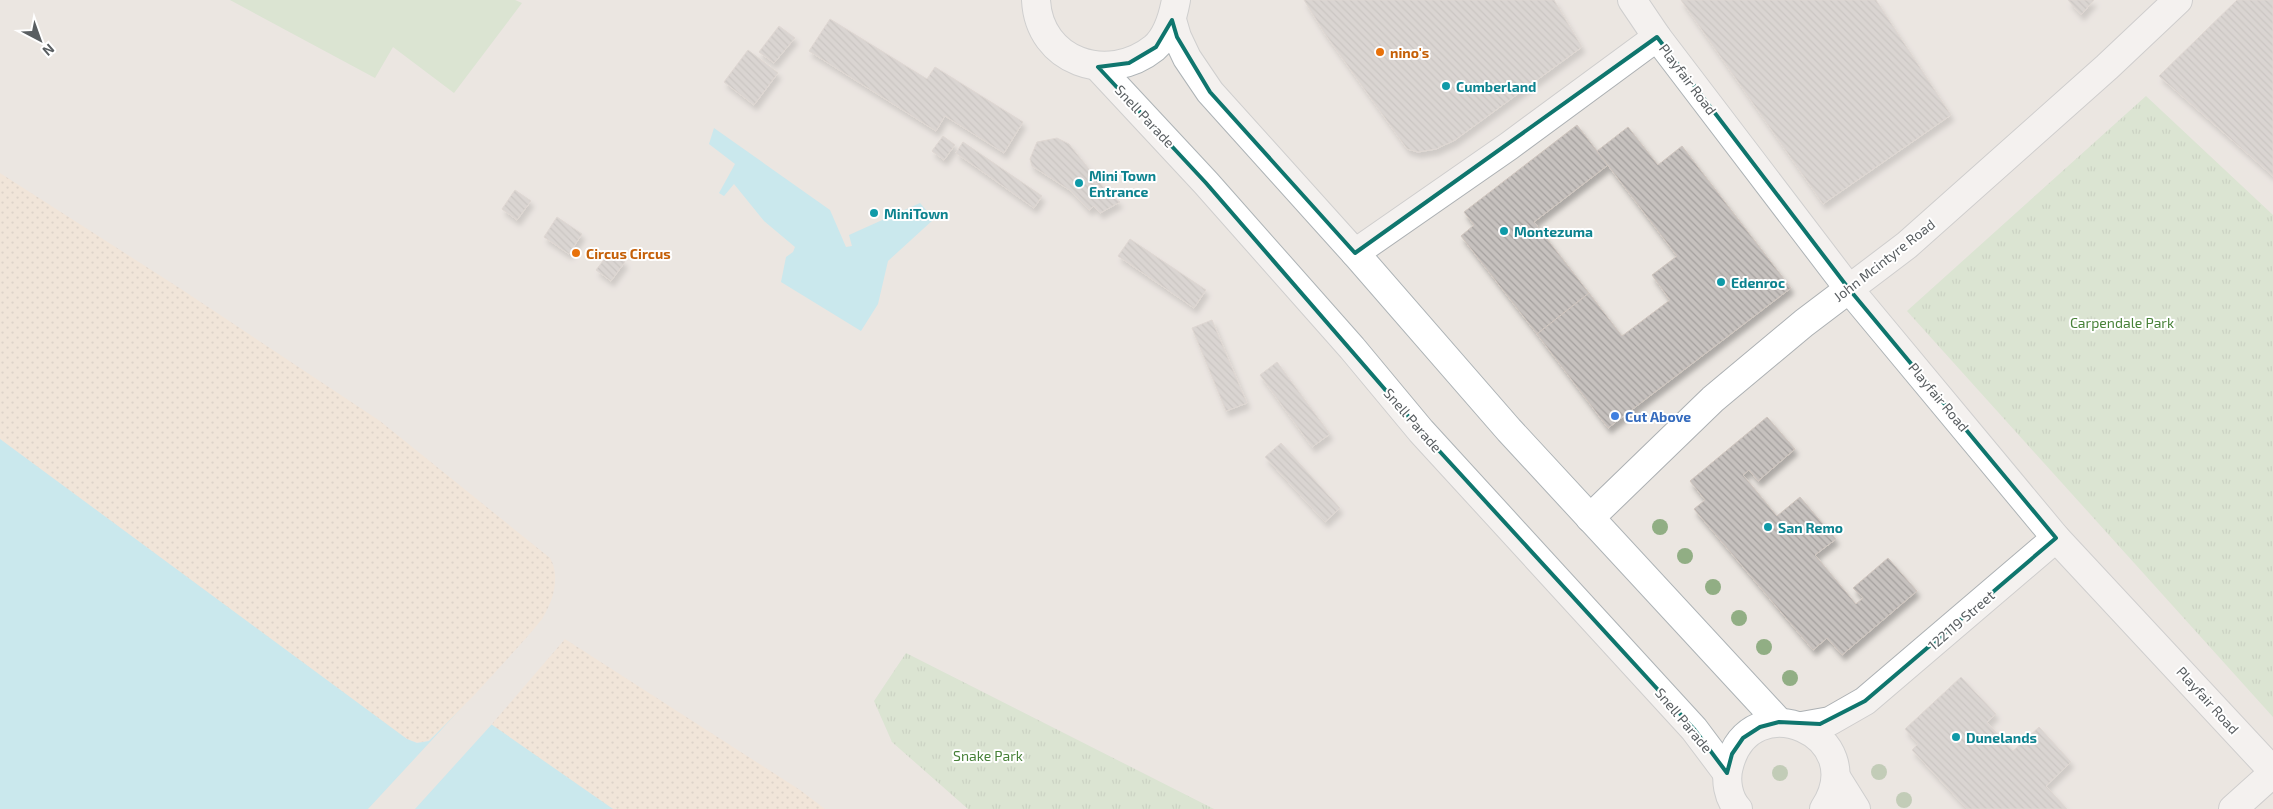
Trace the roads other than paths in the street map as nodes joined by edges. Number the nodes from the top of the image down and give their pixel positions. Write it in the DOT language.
graph roads {
  1 [pos="1036,0"];
  2 [pos="1632,0"];
  3 [pos="2178,0"];
  4 [pos="1174,10"];
  5 [pos="1656,37"];
  6 [pos="1098,67"];
  7 [pos="1355,253"];
  8 [pos="1849,289"];
  9 [pos="1590,518"];
  10 [pos="2056,538"];
  11 [pos="1865,702"];
  12 [pos="1790,724"];
  13 [pos="1834,768"];
  14 [pos="2273,772"];
  15 [pos="1727,773"];
  16 [pos="1738,809"];
  17 [pos="1824,809"];
  18 [pos="1856,809"];
  19 [pos="2233,809"];
  1 -- 6 [label="street"];
  2 -- 5 [label="street, Playfair Road"];
  3 -- 8 [label="street, John Mcintyre Road"];
  4 -- 6 [label="street"];
  4 -- 7 [label="street"];
  5 -- 7 [label="street"];
  5 -- 8 [label="street, Playfair Road"];
  6 -- 15 [label="street, Snell Parade"];
  7 -- 9 [label="street"];
  8 -- 9 [label="street, John Mcintyre Road"];
  8 -- 10 [label="street, Playfair Road"];
  9 -- 12 [label="street"];
  10 -- 11 [label="street, 122119 Street"];
  10 -- 14 [label="street, Playfair Road"];
  11 -- 12 [label="street, 122119 Street"];
  11 -- 13 [label="street, 122119 Street"];
  12 -- 13 [label="street"];
  12 -- 15 [label="street, 122119 Street"];
  13 -- 17 [label="street, 122119 Street"];
  13 -- 18 [label="street"];
  14 -- 19 [label="street"];
  15 -- 16 [label="street"];
}
